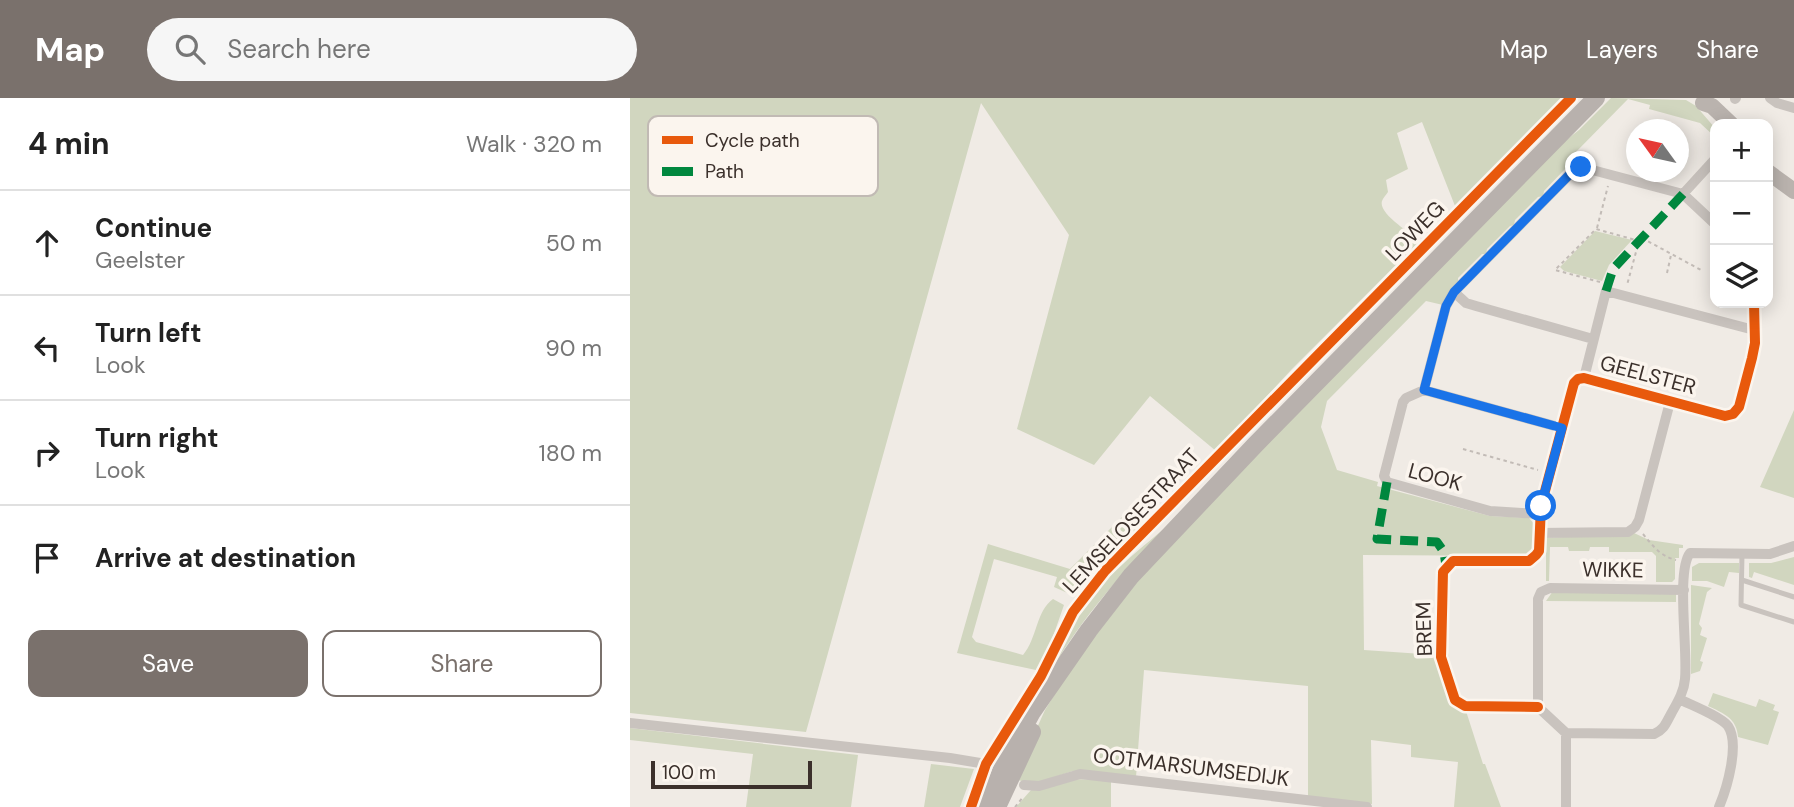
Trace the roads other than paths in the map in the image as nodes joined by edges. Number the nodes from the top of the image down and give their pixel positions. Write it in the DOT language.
graph roads {
  1 [pos="1571,98"];
  2 [pos="1596,98"];
  3 [pos="1770,98"];
  4 [pos="1701,101"];
  5 [pos="1794,108"];
  6 [pos="1713,119"];
  7 [pos="1726,119"];
  8 [pos="1710,164"];
  9 [pos="1773,167"];
  10 [pos="1773,176"];
  11 [pos="1789,187"];
  12 [pos="1683,194"];
  13 [pos="1710,219"];
  14 [pos="1454,292"];
  15 [pos="1754,308"];
  16 [pos="1754,330"];
  17 [pos="1593,339"];
  18 [pos="1584,378"];
  19 [pos="1285,390"];
  20 [pos="1424,390"];
  21 [pos="1670,402"];
  22 [pos="1562,428"];
  23 [pos="1539,514"];
  24 [pos="1539,533"];
  25 [pos="1794,546"];
  26 [pos="1742,554"];
  27 [pos="1536,555"];
  28 [pos="1742,580"];
  29 [pos="1684,590"];
  30 [pos="1794,597"];
  31 [pos="1794,622"];
  32 [pos="1049,690"];
  33 [pos="1679,699"];
  34 [pos="1538,707"];
  35 [pos="630,723"];
  36 [pos="1566,733"];
  37 [pos="986,764"];
  38 [pos="1027,786"];
  39 [pos="971,807"];
  40 [pos="986,807"];
  41 [pos="997,807"];
  42 [pos="1367,807"];
  43 [pos="1566,807"];
  44 [pos="1719,807"];
  1 -- 19 [label="street, LOWEG"];
  2 -- 32 [label="main road"];
  3 -- 5 [label="street"];
  4 -- 6 [label="street"];
  4 -- 7 [label="street"];
  8 -- 12 [label="street"];
  9 -- 11 [label="street"];
  10 -- 11 [label="street"];
  12 -- 13 [label="street"];
  12 -- 14 [label="street"];
  14 -- 17 [label="street"];
  14 -- 20 [label="street"];
  15 -- 16 [label="street, GEELSTER"];
  16 -- 17 [label="street, GEELSTER"];
  16 -- 21 [label="street, GEELSTER"];
  17 -- 18 [label="street, GEELSTER"];
  18 -- 21 [label="street, GEELSTER"];
  18 -- 22 [label="street, GEELSTER"];
  19 -- 37 [label="street, LEMSELOSESTRAAT"];
  20 -- 22 [label="street"];
  20 -- 23 [label="street, LOOK"];
  21 -- 24 [label="street, GEELSTER"];
  22 -- 23 [label="street, GEELSTER"];
  23 -- 24 [label="street, GEELSTER"];
  24 -- 27 [label="street, GEELSTER"];
  25 -- 26 [label="street"];
  26 -- 28 [label="lane"];
  26 -- 29 [label="street"];
  27 -- 34 [label="street, BREM"];
  28 -- 30 [label="lane"];
  28 -- 31 [label="lane"];
  29 -- 33 [label="street"];
  29 -- 34 [label="street, WIKKE"];
  32 -- 40 [label="main road"];
  32 -- 41 [label="main road"];
  33 -- 36 [label="street"];
  33 -- 44 [label="street"];
  34 -- 36 [label="street"];
  35 -- 37 [label="street"];
  36 -- 43 [label="street"];
  37 -- 39 [label="street, LEMSELOSESTRAAT"];
  38 -- 42 [label="street, OOTMARSUMSEDIJK"];
}
